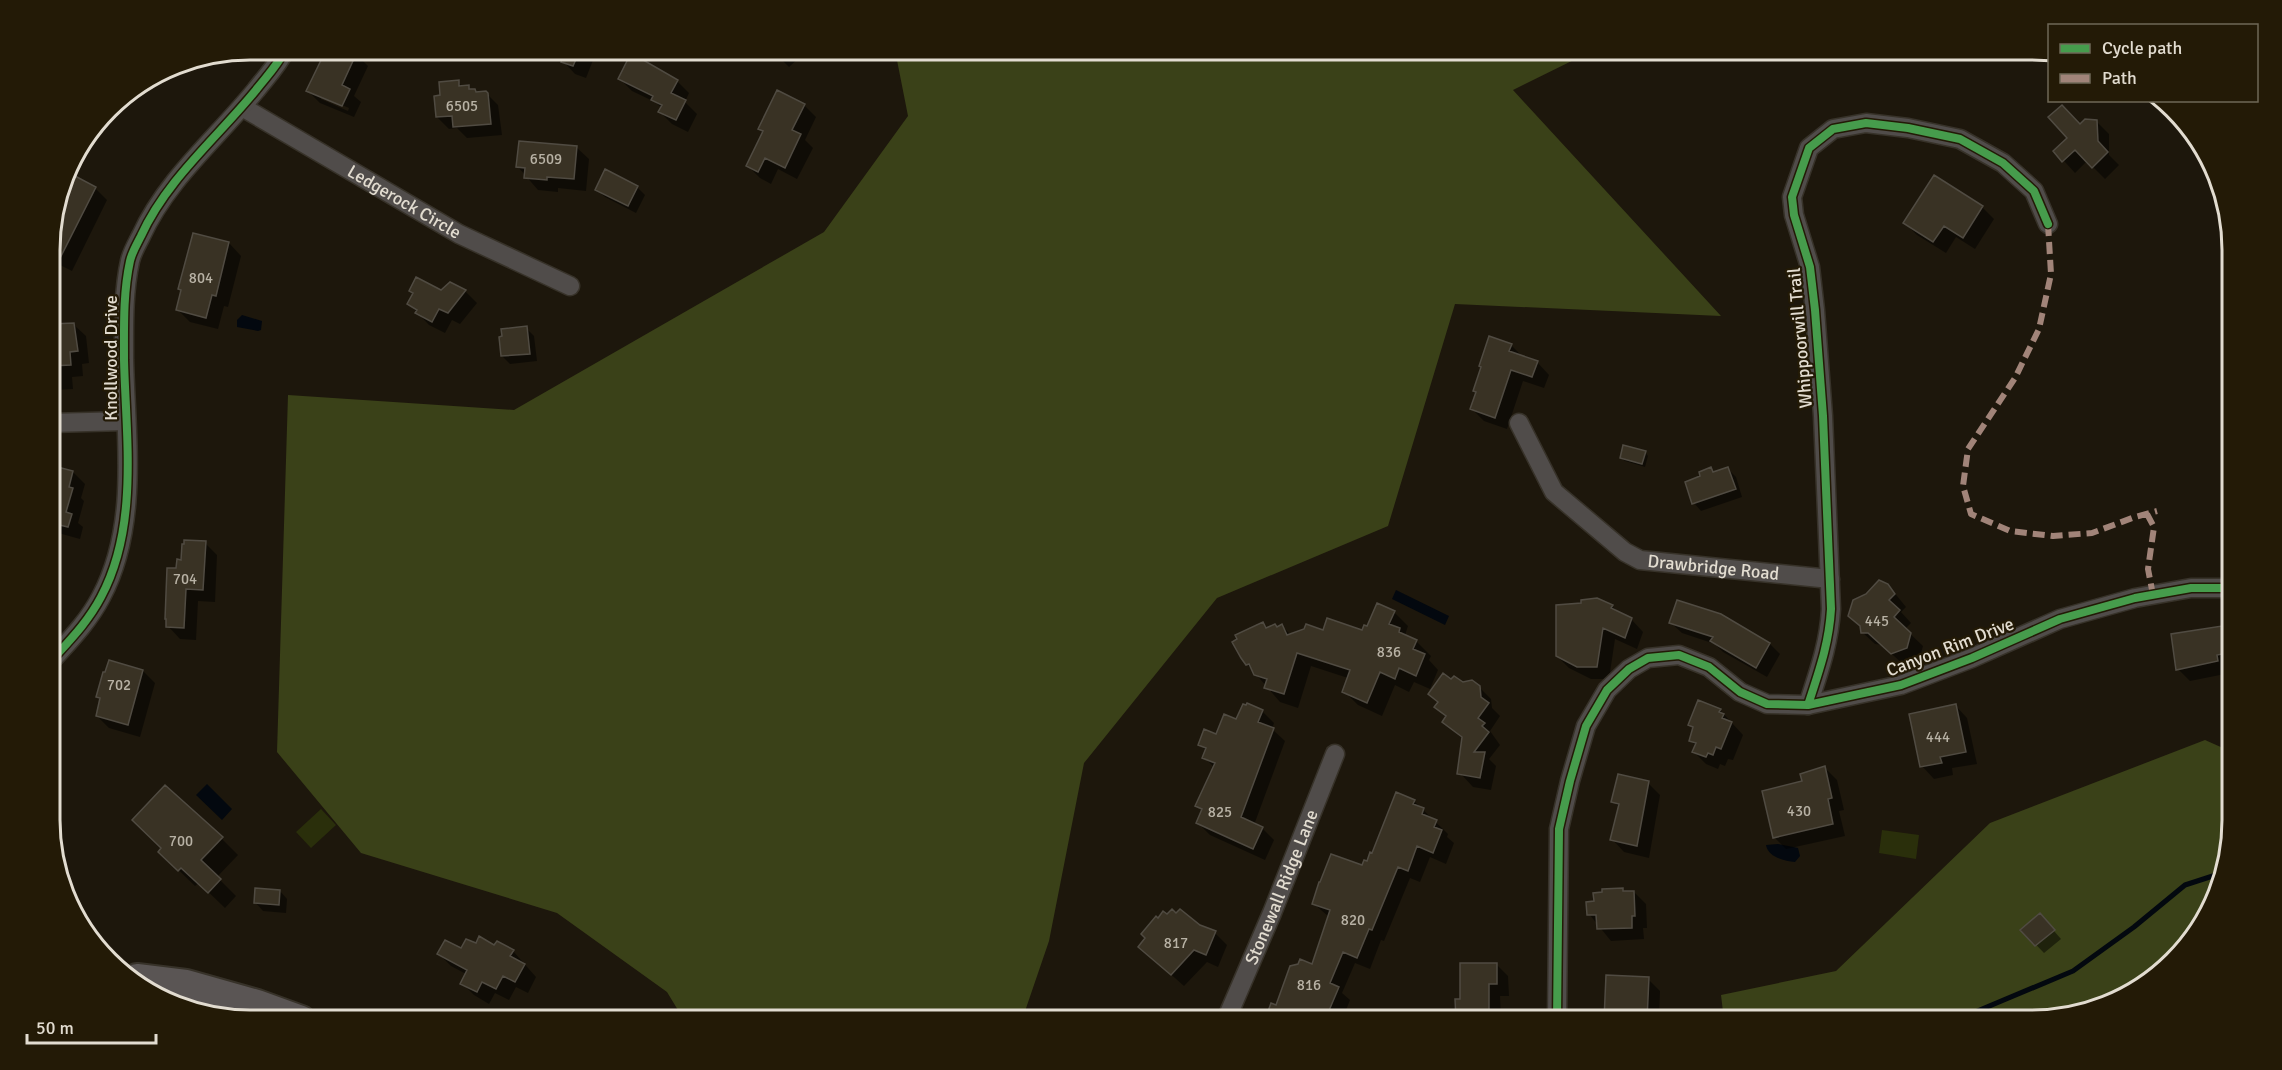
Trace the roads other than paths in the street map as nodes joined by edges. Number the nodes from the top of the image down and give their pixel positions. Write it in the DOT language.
graph roads {
  1 [pos="280,60"];
  2 [pos="242,107"];
  3 [pos="2048,224"];
  4 [pos="570,286"];
  5 [pos="126,421"];
  6 [pos="60,423"];
  7 [pos="1519,423"];
  8 [pos="1830,579"];
  9 [pos="2222,588"];
  10 [pos="60,652"];
  11 [pos="1808,705"];
  12 [pos="1335,754"];
  13 [pos="146,979"];
  14 [pos="274,1010"];
  15 [pos="1230,1010"];
  16 [pos="1557,1010"];
  1 -- 2 [label="street, Knollwood Drive"];
  2 -- 4 [label="street, Ledgerock Circle"];
  2 -- 5 [label="street, Knollwood Drive"];
  3 -- 8 [label="street, Whippoorwill Trail"];
  5 -- 6 [label="street"];
  5 -- 10 [label="street, Knollwood Drive"];
  7 -- 8 [label="street, Drawbridge Road"];
  8 -- 11 [label="street, Whippoorwill Trail"];
  9 -- 11 [label="street, Canyon Rim Drive"];
  11 -- 16 [label="street, Canyon Rim Drive"];
  12 -- 15 [label="street, Stonewall Ridge Lane"];
  13 -- 14 [label="main road"];
}
